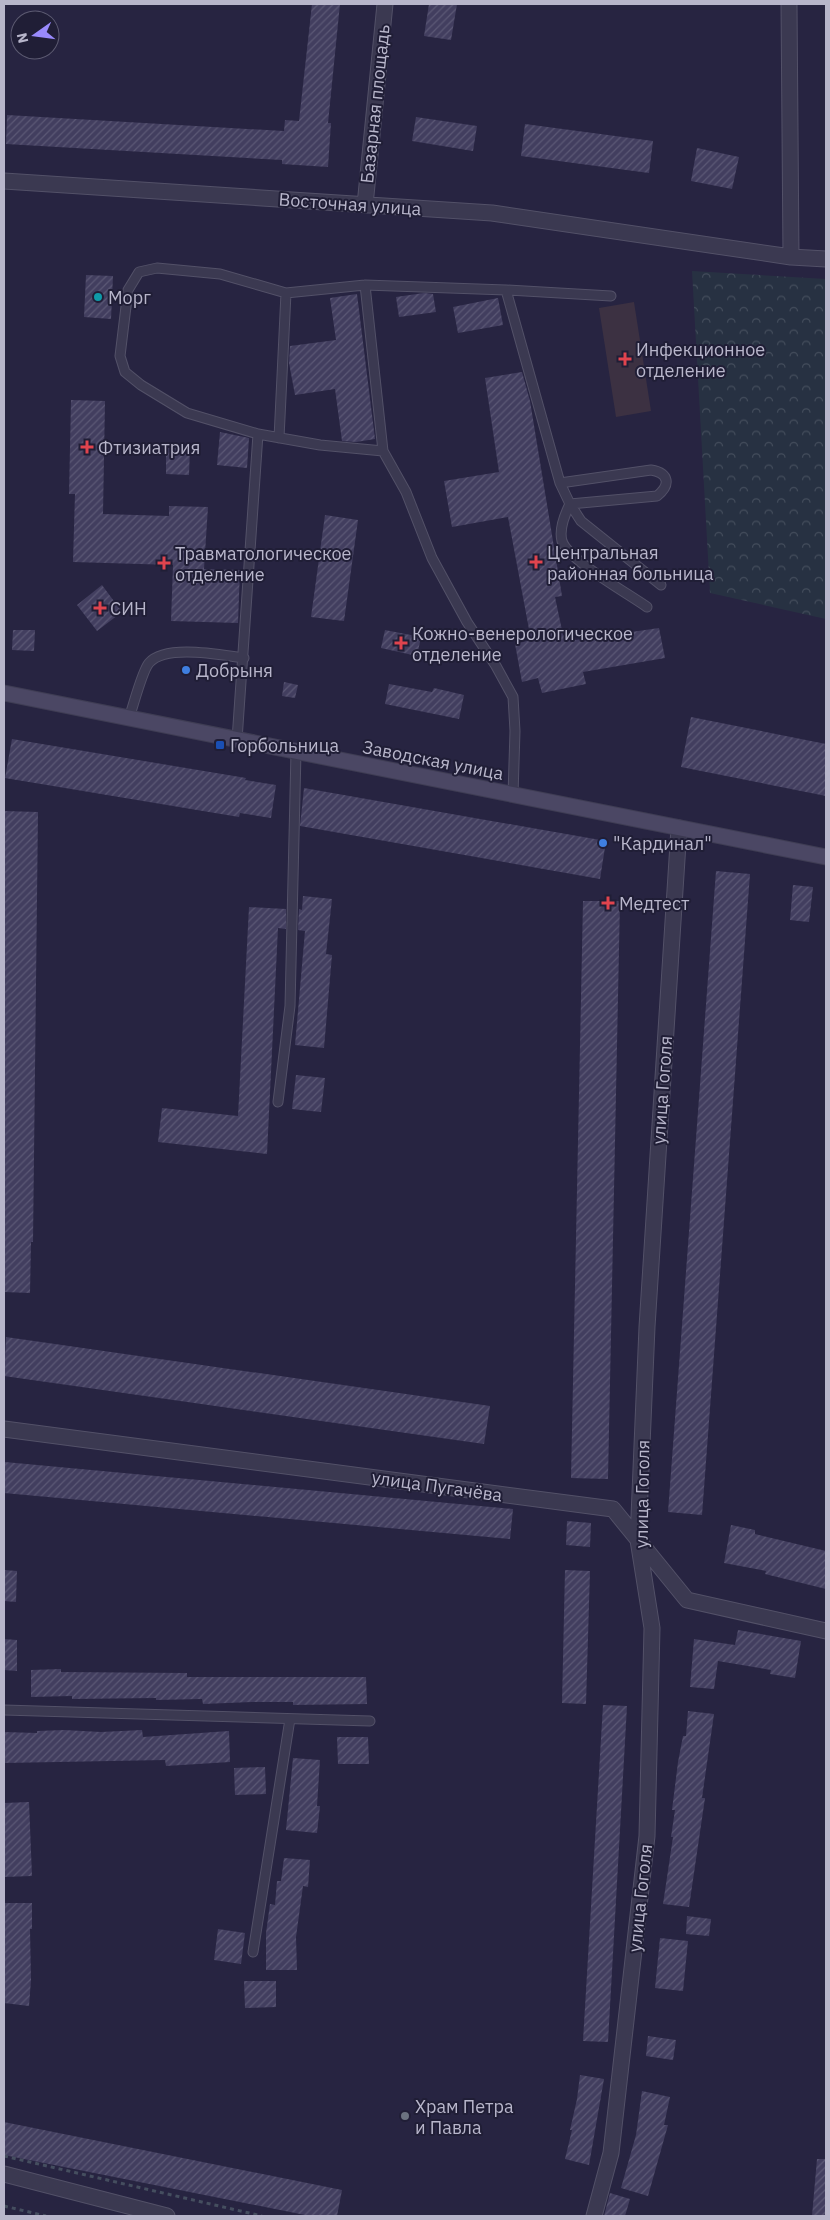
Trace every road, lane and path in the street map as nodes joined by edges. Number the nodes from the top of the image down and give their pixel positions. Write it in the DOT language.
graph roads {
  1 [pos="385,4"];
  2 [pos="789,4"];
  3 [pos="4,181"];
  4 [pos="365,205"];
  5 [pos="791,257"];
  6 [pos="826,259"];
  7 [pos="365,284"];
  8 [pos="506,290"];
  9 [pos="286,293"];
  10 [pos="611,296"];
  11 [pos="258,434"];
  12 [pos="279,438"];
  13 [pos="383,451"];
  14 [pos="560,483"];
  15 [pos="570,504"];
  16 [pos="662,584"];
  17 [pos="647,607"];
  18 [pos="244,658"];
  19 [pos="4,693"];
  20 [pos="129,718"];
  21 [pos="237,740"];
  22 [pos="296,752"];
  23 [pos="513,795"];
  24 [pos="679,828"];
  25 [pos="826,857"];
  26 [pos="278,1102"];
  27 [pos="4,1429"];
  28 [pos="638,1540"];
  29 [pos="826,1631"];
  30 [pos="4,1710"];
  31 [pos="290,1719"];
  32 [pos="370,1721"];
  33 [pos="254,1952"];
  34 [pos="4,2156"];
  35 [pos="4,2174"];
  36 [pos="4,2206"];
  37 [pos="46,2216"];
  38 [pos="167,2216"];
  39 [pos="262,2216"];
  40 [pos="594,2216"];
  1 -- 4 [label="street, Базарная площадь"];
  2 -- 5 [label="street"];
  3 -- 4 [label="street, Восточная улица"];
  4 -- 5 [label="street, Восточная улица"];
  5 -- 6 [label="street, Восточная улица"];
  7 -- 8 [label="lane"];
  7 -- 9 [label="lane"];
  7 -- 13 [label="lane"];
  8 -- 10 [label="lane"];
  8 -- 14 [label="lane"];
  9 -- 11 [label="lane"];
  9 -- 12 [label="lane"];
  11 -- 12 [label="lane"];
  11 -- 18 [label="lane"];
  12 -- 13 [label="lane"];
  13 -- 23 [label="lane"];
  14 -- 15 [label="lane"];
  14 -- 15 [label="lane"];
  15 -- 16 [label="lane"];
  15 -- 17 [label="lane"];
  18 -- 20 [label="lane"];
  18 -- 21 [label="lane"];
  19 -- 20 [label="street, Заводская улица"];
  20 -- 21 [label="street, Заводская улица"];
  21 -- 22 [label="street, Заводская улица"];
  22 -- 23 [label="street, Заводская улица"];
  22 -- 26 [label="lane"];
  23 -- 24 [label="street, Заводская улица"];
  24 -- 25 [label="street, Заводская улица"];
  24 -- 28 [label="street, улица Гоголя"];
  27 -- 28 [label="street, улица Пугачёва"];
  28 -- 29 [label="street, улица Пугачёва"];
  28 -- 40 [label="street, улица Гоголя"];
  30 -- 31 [label="lane"];
  31 -- 32 [label="lane"];
  31 -- 33 [label="lane"];
  34 -- 39 [label="path"];
  35 -- 38 [label="street"];
  36 -- 37 [label="path"];
}
